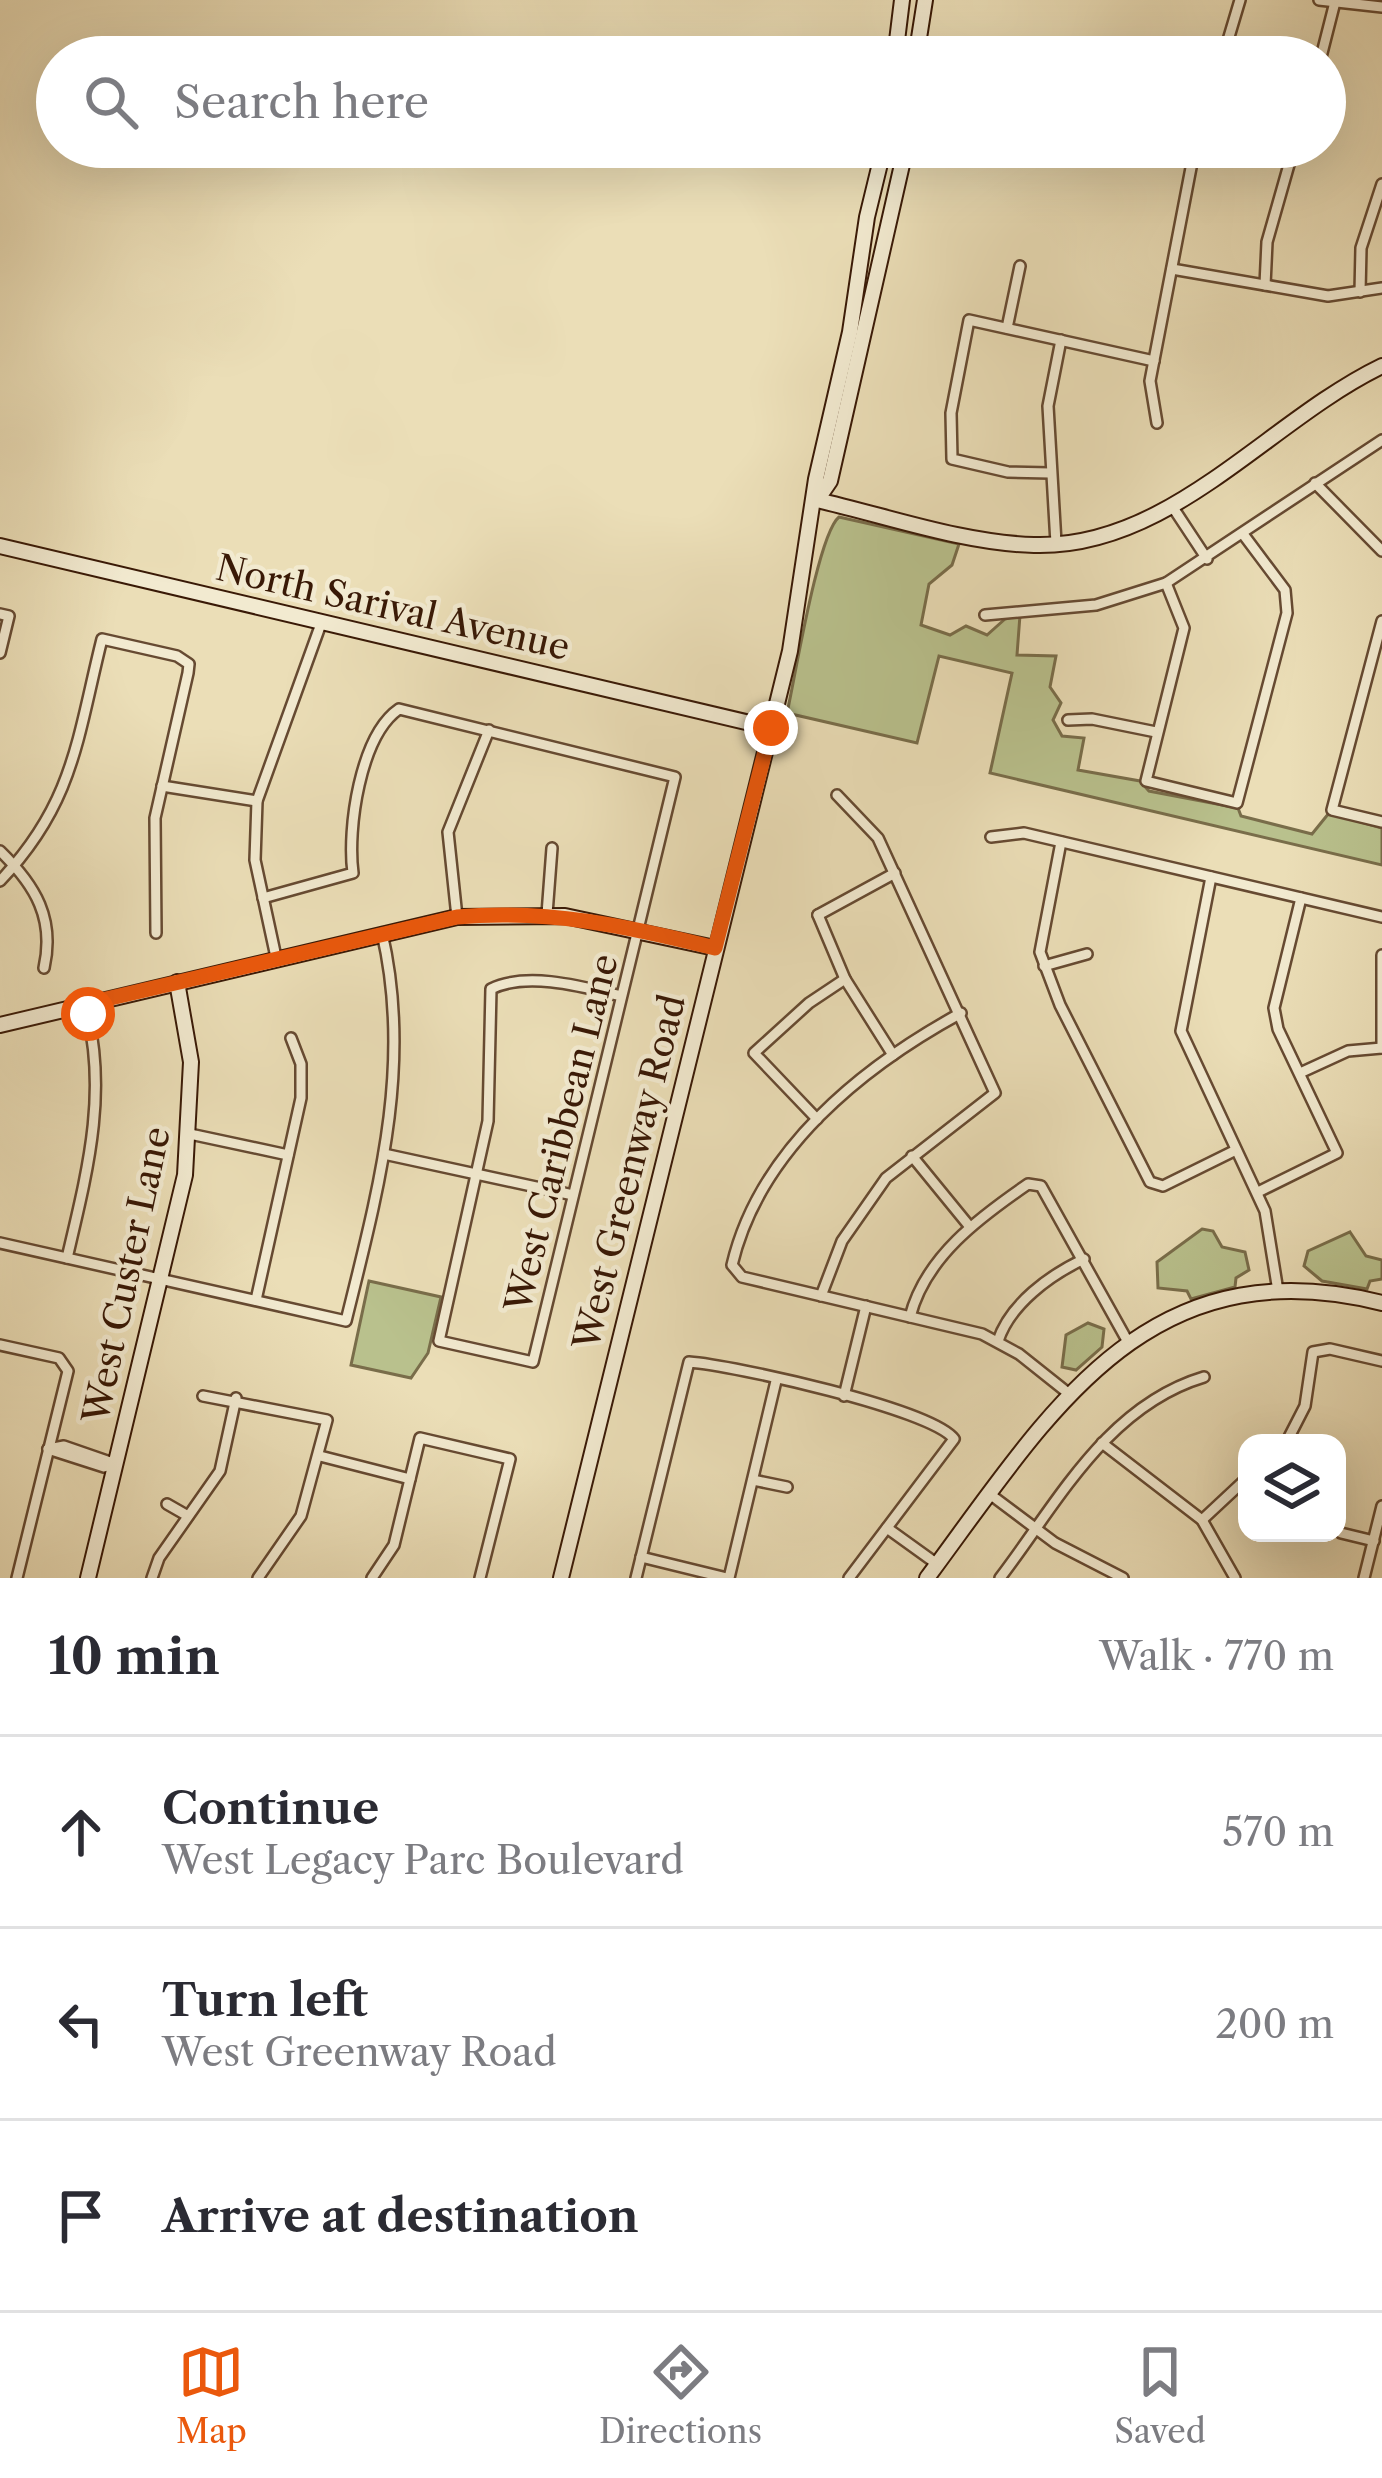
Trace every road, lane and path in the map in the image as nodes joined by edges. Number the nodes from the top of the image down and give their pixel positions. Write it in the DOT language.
graph roads {
  1 [pos="902,0"];
  2 [pos="925,0"];
  3 [pos="1240,0"];
  4 [pos="1319,0"];
  5 [pos="1335,2"];
  6 [pos="1382,7"];
  7 [pos="898,36"];
  8 [pos="919,36"];
  9 [pos="1229,36"];
  10 [pos="1326,36"];
  11 [pos="879,168"];
  12 [pos="901,168"];
  13 [pos="1189,168"];
  14 [pos="1288,168"];
  15 [pos="1382,184"];
  16 [pos="1020,266"];
  17 [pos="1172,269"];
  18 [pos="1265,285"];
  19 [pos="1382,289"];
  20 [pos="1360,292"];
  21 [pos="1007,328"];
  22 [pos="1061,340"];
  23 [pos="1154,361"];
  24 [pos="1382,366"];
  25 [pos="1157,423"];
  26 [pos="1382,440"];
  27 [pos="1050,473"];
  28 [pos="1315,482"];
  29 [pos="817,500"];
  30 [pos="1172,506"];
  31 [pos="1243,534"];
  32 [pos="1056,545"];
  33 [pos="0,546"];
  34 [pos="1382,550"];
  35 [pos="1207,559"];
  36 [pos="1166,583"];
  37 [pos="4,615"];
  38 [pos="985,615"];
  39 [pos="322,621"];
  40 [pos="1382,622"];
  41 [pos="0,653"];
  42 [pos="1068,720"];
  43 [pos="771,728"];
  44 [pos="489,730"];
  45 [pos="1156,732"];
  46 [pos="162,786"];
  47 [pos="837,796"];
  48 [pos="256,801"];
  49 [pos="1382,822"];
  50 [pos="992,837"];
  51 [pos="1061,842"];
  52 [pos="552,848"];
  53 [pos="0,851"];
  54 [pos="15,866"];
  55 [pos="895,873"];
  56 [pos="1211,877"];
  57 [pos="0,881"];
  58 [pos="263,898"];
  59 [pos="1301,898"];
  60 [pos="548,914"];
  61 [pos="457,917"];
  62 [pos="1382,917"];
  63 [pos="638,929"];
  64 [pos="156,933"];
  65 [pos="382,933"];
  66 [pos="715,948"];
  67 [pos="1088,954"];
  68 [pos="1382,955"];
  69 [pos="276,957"];
  70 [pos="1044,966"];
  71 [pos="44,968"];
  72 [pos="845,979"];
  73 [pos="177,982"];
  74 [pos="621,997"];
  75 [pos="85,1004"];
  76 [pos="961,1013"];
  77 [pos="0,1025"];
  78 [pos="291,1038"];
  79 [pos="1382,1048"];
  80 [pos="893,1055"];
  81 [pos="1300,1073"];
  82 [pos="817,1119"];
  83 [pos="190,1134"];
  84 [pos="1236,1150"];
  85 [pos="384,1154"];
  86 [pos="288,1155"];
  87 [pos="912,1156"];
  88 [pos="479,1175"];
  89 [pos="1258,1192"];
  90 [pos="573,1195"];
  91 [pos="970,1227"];
  92 [pos="0,1243"];
  93 [pos="67,1258"];
  94 [pos="1084,1259"];
  95 [pos="160,1279"];
  96 [pos="1278,1291"];
  97 [pos="821,1296"];
  98 [pos="256,1300"];
  99 [pos="1382,1304"];
  100 [pos="866,1306"];
  101 [pos="910,1317"];
  102 [pos="998,1341"];
  103 [pos="1127,1342"];
  104 [pos="0,1345"];
  105 [pos="1382,1361"];
  106 [pos="1204,1378"];
  107 [pos="776,1381"];
  108 [pos="1068,1394"];
  109 [pos="203,1396"];
  110 [pos="844,1396"];
  111 [pos="236,1398"];
  112 [pos="1291,1434"];
  113 [pos="1102,1443"];
  114 [pos="49,1449"];
  115 [pos="320,1456"];
  116 [pos="116,1464"];
  117 [pos="410,1479"];
  118 [pos="753,1480"];
  119 [pos="1238,1486"];
  120 [pos="787,1487"];
  121 [pos="991,1495"];
  122 [pos="167,1504"];
  123 [pos="1382,1506"];
  124 [pos="188,1516"];
  125 [pos="1202,1520"];
  126 [pos="887,1528"];
  127 [pos="1037,1530"];
  128 [pos="1346,1534"];
  129 [pos="1374,1541"];
  130 [pos="641,1557"];
  131 [pos="938,1564"];
  132 [pos="17,1578"];
  133 [pos="88,1578"];
  134 [pos="152,1578"];
  135 [pos="258,1578"];
  136 [pos="372,1578"];
  137 [pos="480,1578"];
  138 [pos="561,1578"];
  139 [pos="636,1578"];
  140 [pos="728,1578"];
  141 [pos="849,1578"];
  142 [pos="927,1578"];
  143 [pos="1000,1578"];
  144 [pos="1124,1578"];
  145 [pos="1235,1578"];
  146 [pos="1364,1578"];
  1 -- 7 [label="main road"];
  2 -- 8 [label="main road"];
  3 -- 9 [label="street"];
  4 -- 5 [label="street"];
  5 -- 6 [label="street"];
  5 -- 10 [label="street"];
  11 -- 29 [label="main road, West Greenway Road"];
  12 -- 29 [label="main road, West Greenway Road"];
  13 -- 17 [label="street"];
  14 -- 18 [label="street"];
  15 -- 20 [label="street"];
  16 -- 21 [label="street"];
  17 -- 18 [label="street"];
  17 -- 23 [label="street"];
  18 -- 20 [label="street"];
  19 -- 20 [label="street"];
  21 -- 22 [label="street"];
  21 -- 27 [label="street"];
  22 -- 23 [label="street"];
  22 -- 27 [label="street"];
  23 -- 25 [label="street"];
  24 -- 30 [label="main road"];
  26 -- 28 [label="street"];
  27 -- 32 [label="street"];
  28 -- 31 [label="street"];
  28 -- 34 [label="street"];
  29 -- 32 [label="main road"];
  29 -- 43 [label="main road, West Greenway Road"];
  30 -- 32 [label="main road"];
  30 -- 35 [label="street"];
  31 -- 35 [label="street"];
  31 -- 45 [label="street"];
  33 -- 39 [label="main road, North Sarival Avenue"];
  35 -- 36 [label="street"];
  36 -- 38 [label="street"];
  36 -- 45 [label="street"];
  37 -- 41 [label="street"];
  39 -- 43 [label="main road, North Sarival Avenue"];
  39 -- 48 [label="street"];
  40 -- 49 [label="street"];
  42 -- 45 [label="street"];
  43 -- 66 [label="main road, West Greenway Road"];
  44 -- 58 [label="street"];
  44 -- 61 [label="street"];
  44 -- 63 [label="street, West Caribbean Lane"];
  46 -- 48 [label="street"];
  46 -- 54 [label="street"];
  46 -- 64 [label="street"];
  47 -- 55 [label="street"];
  48 -- 58 [label="street"];
  50 -- 51 [label="street"];
  51 -- 56 [label="street"];
  51 -- 70 [label="street"];
  52 -- 60 [label="street"];
  53 -- 54 [label="street"];
  54 -- 57 [label="street"];
  54 -- 71 [label="street"];
  55 -- 72 [label="street"];
  55 -- 76 [label="street"];
  56 -- 59 [label="street"];
  56 -- 84 [label="street"];
  58 -- 69 [label="street"];
  59 -- 62 [label="street"];
  59 -- 81 [label="street"];
  60 -- 61 [label="main road"];
  60 -- 63 [label="main road"];
  61 -- 65 [label="main road"];
  63 -- 66 [label="main road"];
  63 -- 74 [label="street, West Caribbean Lane"];
  65 -- 69 [label="main road"];
  65 -- 85 [label="street"];
  66 -- 138 [label="main road, West Greenway Road"];
  67 -- 70 [label="street"];
  68 -- 79 [label="street"];
  69 -- 73 [label="main road"];
  70 -- 84 [label="street"];
  72 -- 80 [label="street"];
  72 -- 82 [label="street"];
  73 -- 75 [label="main road"];
  73 -- 83 [label="main road, West Custer Lane"];
  74 -- 88 [label="street"];
  74 -- 90 [label="street, West Caribbean Lane"];
  75 -- 77 [label="main road"];
  75 -- 93 [label="street"];
  76 -- 80 [label="street"];
  76 -- 87 [label="street"];
  78 -- 86 [label="street"];
  79 -- 81 [label="street"];
  80 -- 82 [label="street"];
  81 -- 89 [label="street"];
  82 -- 97 [label="street"];
  83 -- 86 [label="street"];
  83 -- 95 [label="main road, West Custer Lane"];
  84 -- 89 [label="street"];
  85 -- 88 [label="street"];
  85 -- 98 [label="street"];
  86 -- 98 [label="street"];
  87 -- 91 [label="street"];
  87 -- 97 [label="street"];
  88 -- 90 [label="street"];
  88 -- 90 [label="street, West Caribbean Lane"];
  89 -- 96 [label="street"];
  91 -- 94 [label="street"];
  91 -- 101 [label="street"];
  92 -- 93 [label="street"];
  93 -- 95 [label="street"];
  94 -- 102 [label="street"];
  94 -- 103 [label="street"];
  95 -- 98 [label="street"];
  95 -- 116 [label="main road, West Custer Lane"];
  96 -- 99 [label="main road"];
  96 -- 103 [label="main road"];
  97 -- 100 [label="street"];
  100 -- 101 [label="street"];
  100 -- 110 [label="street"];
  101 -- 102 [label="street"];
  102 -- 108 [label="street"];
  103 -- 108 [label="main road"];
  104 -- 114 [label="street"];
  105 -- 112 [label="street"];
  106 -- 113 [label="street"];
  107 -- 110 [label="street"];
  107 -- 118 [label="street"];
  107 -- 130 [label="street"];
  108 -- 121 [label="main road"];
  109 -- 111 [label="street"];
  110 -- 126 [label="street"];
  111 -- 115 [label="street"];
  111 -- 124 [label="street"];
  113 -- 125 [label="street"];
  113 -- 127 [label="street"];
  114 -- 116 [label="street"];
  114 -- 132 [label="street"];
  115 -- 117 [label="street"];
  115 -- 135 [label="street"];
  116 -- 133 [label="main road, West Custer Lane"];
  117 -- 136 [label="street"];
  117 -- 137 [label="street"];
  118 -- 120 [label="street"];
  118 -- 140 [label="street"];
  119 -- 125 [label="street"];
  121 -- 127 [label="street"];
  121 -- 131 [label="main road"];
  122 -- 124 [label="street"];
  123 -- 129 [label="street"];
  124 -- 134 [label="street"];
  125 -- 145 [label="street"];
  126 -- 131 [label="street"];
  126 -- 141 [label="street"];
  127 -- 143 [label="street"];
  127 -- 144 [label="street"];
  128 -- 129 [label="street"];
  129 -- 146 [label="street"];
  130 -- 139 [label="street"];
  130 -- 140 [label="street"];
  131 -- 142 [label="main road"];
}
